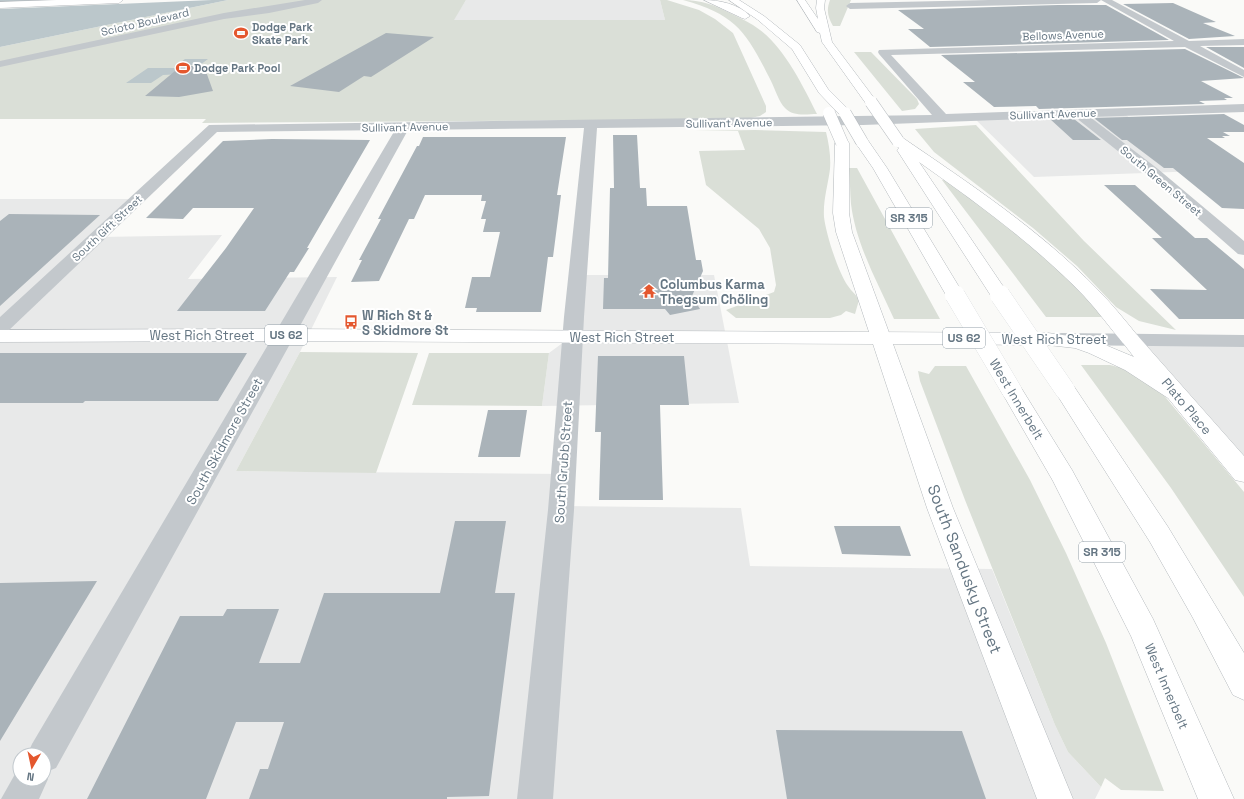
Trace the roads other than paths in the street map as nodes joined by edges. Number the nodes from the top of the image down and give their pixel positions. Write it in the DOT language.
graph roads {
  1 [pos="119,0"];
  2 [pos="318,0"];
  3 [pos="708,0"];
  4 [pos="733,0"];
  5 [pos="800,0"];
  6 [pos="821,0"];
  7 [pos="1097,0"];
  8 [pos="1105,0"];
  9 [pos="0,5"];
  10 [pos="850,6"];
  11 [pos="792,29"];
  12 [pos="828,42"];
  13 [pos="1244,42"];
  14 [pos="1185,43"];
  15 [pos="798,51"];
  16 [pos="816,59"];
  17 [pos="0,64"];
  18 [pos="1244,74"];
  19 [pos="823,91"];
  20 [pos="1244,108"];
  21 [pos="1077,113"];
  22 [pos="942,118"];
  23 [pos="591,125"];
  24 [pos="403,127"];
  25 [pos="214,128"];
  26 [pos="898,141"];
  27 [pos="1244,250"];
  28 [pos="0,328"];
  29 [pos="284,335"];
  30 [pos="0,336"];
  31 [pos="572,336"];
  32 [pos="881,338"];
  33 [pos="1048,339"];
  34 [pos="1130,339"];
  35 [pos="1244,341"];
  36 [pos="1176,393"];
  37 [pos="1244,473"];
  38 [pos="1244,684"];
  39 [pos="49,747"];
  40 [pos="26,787"];
  41 [pos="19,799"];
  42 [pos="535,799"];
  43 [pos="1055,799"];
  44 [pos="1216,799"];
  1 -- 9 [label="main road"];
  2 -- 17 [label="street, Scioto Boulevard"];
  3 -- 15 [label="main road"];
  4 -- 15 [label="main road, West Innerbelt / SR 315"];
  5 -- 12 [label="main road, SR 315"];
  6 -- 12 [label="main road"];
  7 -- 10 [label="street"];
  8 -- 14 [label="street"];
  11 -- 16 [label="main road"];
  12 -- 26 [label="main road, SR 315, bridge"];
  13 -- 14 [label="street, Bellows Avenue"];
  14 -- 18 [label="street"];
  14 -- 22 [label="street, Bellows Avenue"];
  15 -- 19 [label="main road, West Innerbelt / SR 315"];
  19 -- 32 [label="main road, South Sandusky Street, bridge"];
  19 -- 44 [label="main road, West Innerbelt / SR 315, bridge"];
  20 -- 21 [label="street, Sullivant Avenue"];
  21 -- 22 [label="street, Sullivant Avenue"];
  21 -- 27 [label="street, South Green Street"];
  22 -- 23 [label="street, Sullivant Avenue"];
  23 -- 24 [label="street, Sullivant Avenue"];
  23 -- 31 [label="street, South Grubb Street"];
  24 -- 25 [label="street, Sullivant Avenue"];
  24 -- 29 [label="street, South Skidmore Street"];
  25 -- 28 [label="street, South Gift Street"];
  26 -- 34 [label="main road, Plato Place"];
  26 -- 38 [label="main road, SR 315, bridge"];
  29 -- 30 [label="main road, West Rich Street / US 62"];
  29 -- 31 [label="main road, West Rich Street / US 62"];
  29 -- 39 [label="street, South Skidmore Street"];
  31 -- 32 [label="main road, West Rich Street / US 62"];
  31 -- 42 [label="street, South Grubb Street"];
  32 -- 33 [label="main road, West Rich Street / US 62"];
  32 -- 43 [label="main road, South Sandusky Street"];
  33 -- 34 [label="street, West Rich Street"];
  33 -- 36 [label="main road, US 62"];
  34 -- 35 [label="street, West Rich Street"];
  34 -- 36 [label="main road, Plato Place"];
  36 -- 37 [label="main road, Plato Place / US 62"];
  40 -- 41 [label="street"];
}
